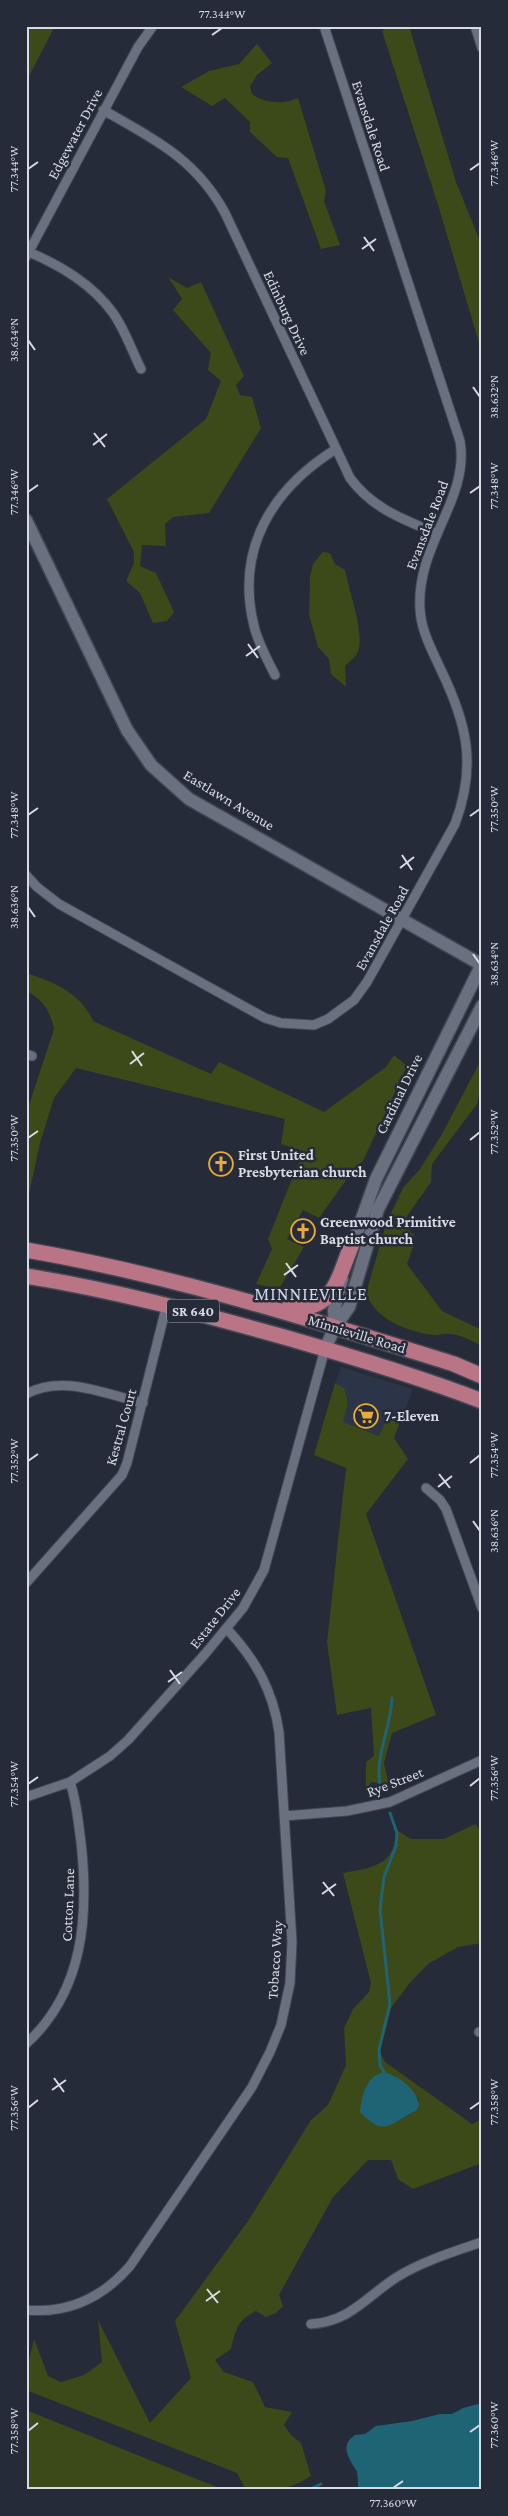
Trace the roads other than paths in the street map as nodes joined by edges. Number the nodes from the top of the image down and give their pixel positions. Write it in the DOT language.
graph roads {
  1 [pos="153,26"];
  2 [pos="324,26"];
  3 [pos="475,26"];
  4 [pos="482,48"];
  5 [pos="103,110"];
  6 [pos="28,254"];
  7 [pos="142,369"];
  8 [pos="336,449"];
  9 [pos="26,520"];
  10 [pos="436,533"];
  11 [pos="275,675"];
  12 [pos="26,875"];
  13 [pos="403,919"];
  14 [pos="482,964"];
  15 [pos="482,1006"];
  16 [pos="352,1244"];
  17 [pos="26,1250"];
  18 [pos="26,1276"];
  19 [pos="167,1304"];
  20 [pos="264,1306"];
  21 [pos="335,1328"];
  22 [pos="325,1349"];
  23 [pos="482,1376"];
  24 [pos="26,1394"];
  25 [pos="482,1401"];
  26 [pos="143,1403"];
  27 [pos="426,1488"];
  28 [pos="26,1583"];
  29 [pos="482,1608"];
  30 [pos="227,1629"];
  31 [pos="482,1760"];
  32 [pos="70,1782"];
  33 [pos="26,1798"];
  34 [pos="284,1816"];
  35 [pos="26,2044"];
  36 [pos="482,2242"];
  37 [pos="26,2310"];
  38 [pos="312,2324"];
  1 -- 5 [label="street, Edgewater Drive"];
  2 -- 10 [label="street, Evansdale Road"];
  3 -- 4 [label="street"];
  5 -- 6 [label="street, Edgewater Drive"];
  5 -- 8 [label="street, Edinburg Drive"];
  6 -- 7 [label="street"];
  8 -- 10 [label="street, Edinburg Drive"];
  8 -- 11 [label="street"];
  9 -- 13 [label="main road, Eastlawn Avenue"];
  10 -- 13 [label="street, Evansdale Road"];
  12 -- 13 [label="street, Evansdale Road"];
  13 -- 14 [label="main road, Eastlawn Avenue"];
  14 -- 16 [label="main road, Cardinal Drive"];
  15 -- 21 [label="main road, Cardinal Drive"];
  16 -- 20 [label="main road"];
  16 -- 21 [label="main road, Cardinal Drive"];
  17 -- 20 [label="main road, Minnieville Road / SR 640"];
  18 -- 19 [label="main road, Minnieville Road / SR 640"];
  19 -- 22 [label="main road, Minnieville Road / SR 640"];
  19 -- 26 [label="street, Kestral Court"];
  20 -- 21 [label="main road, Minnieville Road / SR 640"];
  21 -- 22 [label="main road, Cardinal Drive"];
  21 -- 23 [label="main road, Minnieville Road / SR 640"];
  22 -- 25 [label="main road, Minnieville Road / SR 640"];
  22 -- 30 [label="street, Estate Drive"];
  24 -- 26 [label="street"];
  26 -- 28 [label="street, Kestral Court"];
  27 -- 29 [label="street"];
  30 -- 32 [label="street, Estate Drive"];
  30 -- 34 [label="street, Tobacco Way"];
  31 -- 34 [label="street, Rye Street"];
  32 -- 33 [label="street, Estate Drive"];
  32 -- 35 [label="street, Cotton Lane"];
  34 -- 37 [label="street, Tobacco Way"];
  36 -- 38 [label="street"];
}
